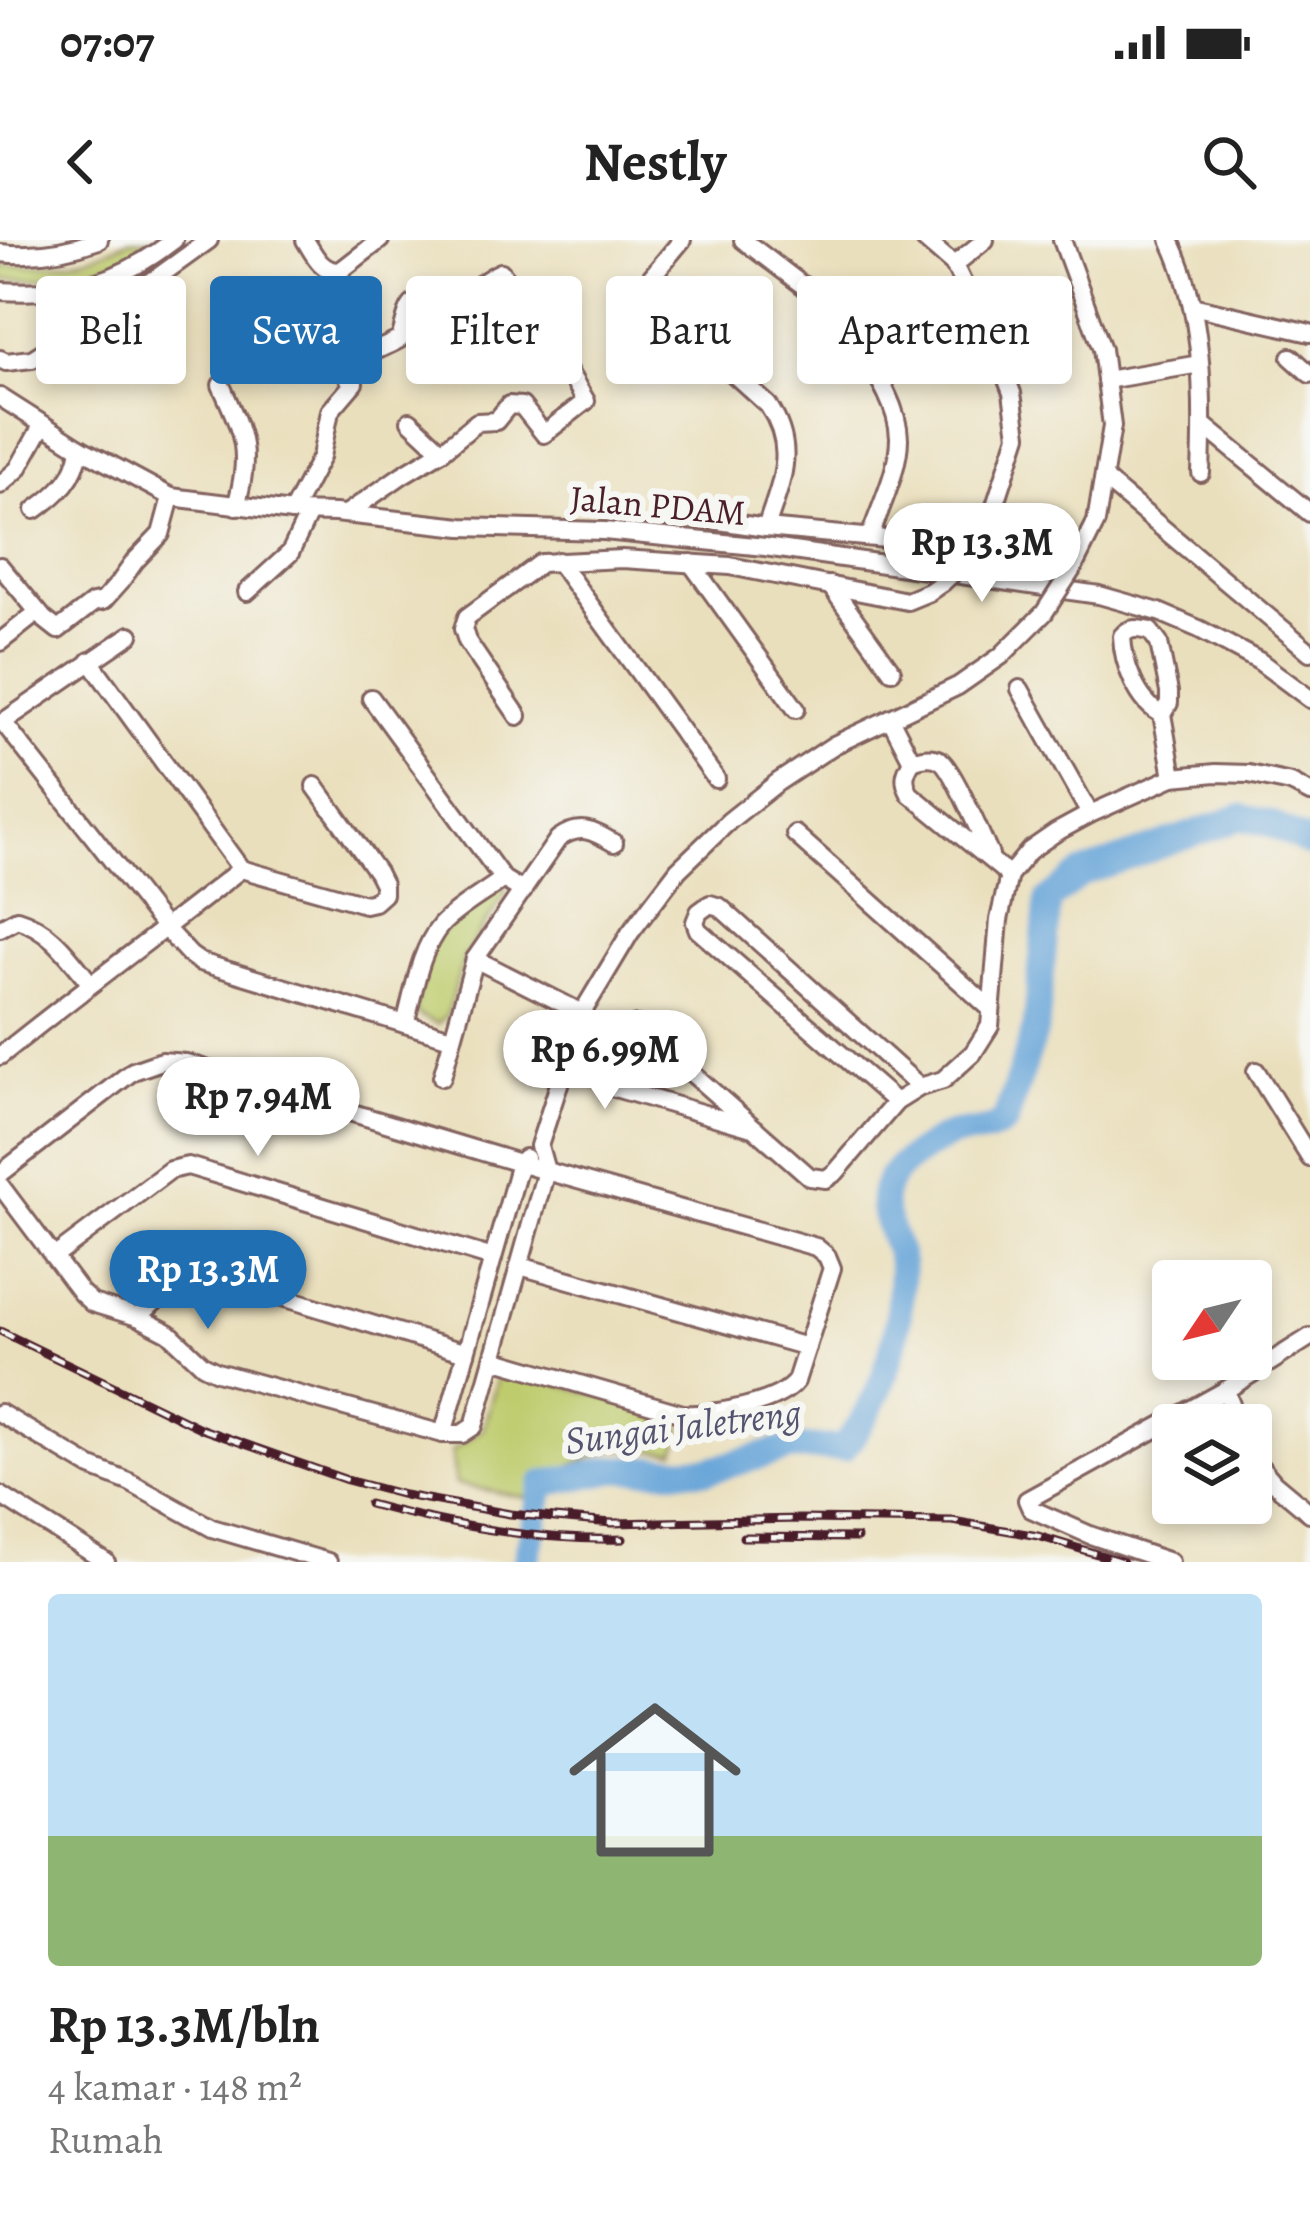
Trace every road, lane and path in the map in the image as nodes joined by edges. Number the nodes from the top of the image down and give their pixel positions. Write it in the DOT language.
graph roads {
  1 [pos="99,240"];
  2 [pos="174,240"];
  3 [pos="208,240"];
  4 [pos="305,240"];
  5 [pos="380,240"];
  6 [pos="682,240"];
  7 [pos="743,240"];
  8 [pos="985,240"];
  9 [pos="1062,240"];
  10 [pos="1170,240"];
  11 [pos="937,244"];
  12 [pos="0,253"];
  13 [pos="954,265"];
  14 [pos="652,276"];
  15 [pos="797,281"];
  16 [pos="0,291"];
  17 [pos="1192,306"];
  18 [pos="1310,333"];
  19 [pos="1291,357"];
  20 [pos="0,359"];
  21 [pos="1200,364"];
  22 [pos="1310,374"];
  23 [pos="1106,380"];
  24 [pos="745,384"];
  25 [pos="881,384"];
  26 [pos="221,385"];
  27 [pos="0,398"];
  28 [pos="410,421"];
  29 [pos="43,424"];
  30 [pos="1203,425"];
  31 [pos="80,448"];
  32 [pos="442,451"];
  33 [pos="1202,473"];
  34 [pos="1104,479"];
  35 [pos="0,485"];
  36 [pos="171,496"];
  37 [pos="236,506"];
  38 [pos="35,510"];
  39 [pos="658,512"];
  40 [pos="300,513"];
  41 [pos="346,514"];
  42 [pos="1310,514"];
  43 [pos="766,528"];
  44 [pos="870,537"];
  45 [pos="970,553"];
  46 [pos="558,562"];
  47 [pos="691,563"];
  48 [pos="0,566"];
  49 [pos="830,585"];
  50 [pos="247,592"];
  51 [pos="38,612"];
  52 [pos="130,634"];
  53 [pos="0,642"];
  54 [pos="1310,652"];
  55 [pos="90,661"];
  56 [pos="892,671"];
  57 [pos="1020,689"];
  58 [pos="370,698"];
  59 [pos="1310,699"];
  60 [pos="796,709"];
  61 [pos="1162,714"];
  62 [pos="518,716"];
  63 [pos="890,718"];
  64 [pos="912,761"];
  65 [pos="1174,777"];
  66 [pos="716,779"];
  67 [pos="315,786"];
  68 [pos="1310,793"];
  69 [pos="1090,814"];
  70 [pos="795,834"];
  71 [pos="614,843"];
  72 [pos="993,860"];
  73 [pos="241,869"];
  74 [pos="1009,875"];
  75 [pos="503,879"];
  76 [pos="523,891"];
  77 [pos="0,928"];
  78 [pos="166,929"];
  79 [pos="476,959"];
  80 [pos="90,983"];
  81 [pos="992,1010"];
  82 [pos="582,1013"];
  83 [pos="405,1024"];
  84 [pos="451,1038"];
  85 [pos="0,1056"];
  86 [pos="1256,1071"];
  87 [pos="442,1077"];
  88 [pos="920,1087"];
  89 [pos="896,1102"];
  90 [pos="756,1129"];
  91 [pos="539,1146"];
  92 [pos="1310,1158"];
  93 [pos="520,1162"];
  94 [pos="546,1171"];
  95 [pos="0,1174"];
  96 [pos="0,1185"];
  97 [pos="54,1257"];
  98 [pos="493,1258"];
  99 [pos="520,1266"];
  100 [pos="138,1317"];
  101 [pos="1310,1337"];
  102 [pos="807,1347"];
  103 [pos="466,1353"];
  104 [pos="494,1359"];
  105 [pos="1226,1390"];
  106 [pos="1231,1404"];
  107 [pos="0,1413"];
  108 [pos="442,1434"];
  109 [pos="1272,1481"];
  110 [pos="0,1495"];
  111 [pos="1310,1514"];
  112 [pos="284,1556"];
  113 [pos="106,1562"];
  114 [pos="328,1562"];
  115 [pos="1170,1562"];
  1 -- 12 [label="street"];
  2 -- 16 [label="street"];
  3 -- 20 [label="street"];
  4 -- 5 [label="street"];
  6 -- 14 [label="street"];
  7 -- 15 [label="street"];
  8 -- 13 [label="street"];
  9 -- 23 [label="street"];
  10 -- 17 [label="street"];
  11 -- 13 [label="street"];
  13 -- 45 [label="street"];
  17 -- 18 [label="street"];
  17 -- 21 [label="street"];
  19 -- 22 [label="street"];
  21 -- 23 [label="street"];
  21 -- 30 [label="street"];
  23 -- 34 [label="street"];
  24 -- 43 [label="street"];
  25 -- 44 [label="street"];
  26 -- 37 [label="street"];
  27 -- 29 [label="street, Jalan PDAM"];
  28 -- 32 [label="street"];
  29 -- 31 [label="street, Jalan PDAM"];
  29 -- 35 [label="street"];
  30 -- 33 [label="street"];
  30 -- 42 [label="street"];
  31 -- 36 [label="street, Jalan PDAM"];
  31 -- 38 [label="street"];
  32 -- 40 [label="street"];
  32 -- 41 [label="street"];
  34 -- 54 [label="street"];
  34 -- 63 [label="street, bridge"];
  36 -- 37 [label="street, Jalan PDAM"];
  36 -- 51 [label="street"];
  37 -- 40 [label="street, Jalan PDAM"];
  39 -- 43 [label="street"];
  40 -- 41 [label="street, Jalan PDAM"];
  40 -- 50 [label="street"];
  41 -- 59 [label="street, Jalan PDAM"];
  43 -- 44 [label="street"];
  44 -- 45 [label="street"];
  45 -- 49 [label="street, bridge"];
  46 -- 47 [label="street"];
  46 -- 62 [label="street"];
  46 -- 66 [label="street"];
  47 -- 49 [label="street"];
  47 -- 60 [label="street"];
  48 -- 51 [label="street"];
  49 -- 56 [label="street"];
  51 -- 53 [label="street"];
  52 -- 55 [label="street"];
  55 -- 73 [label="street"];
  55 -- 78 [label="street"];
  57 -- 69 [label="street"];
  58 -- 75 [label="street"];
  61 -- 61 [label="street"];
  61 -- 65 [label="street"];
  63 -- 64 [label="street"];
  63 -- 82 [label="street"];
  64 -- 72 [label="street"];
  64 -- 72 [label="street"];
  65 -- 68 [label="street"];
  65 -- 69 [label="street"];
  67 -- 73 [label="street"];
  69 -- 74 [label="street"];
  70 -- 81 [label="street"];
  71 -- 76 [label="street"];
  72 -- 74 [label="street"];
  73 -- 78 [label="street"];
  74 -- 81 [label="street"];
  75 -- 76 [label="street"];
  75 -- 83 [label="street"];
  76 -- 79 [label="street"];
  77 -- 80 [label="street"];
  78 -- 80 [label="street"];
  78 -- 83 [label="street"];
  79 -- 82 [label="street"];
  79 -- 84 [label="street"];
  80 -- 85 [label="street"];
  81 -- 88 [label="street"];
  82 -- 91 [label="street"];
  83 -- 84 [label="street"];
  84 -- 87 [label="street"];
  86 -- 92 [label="street"];
  88 -- 89 [label="street"];
  88 -- 89 [label="street"];
  89 -- 90 [label="street"];
  90 -- 90 [label="street"];
  91 -- 93 [label="street"];
  91 -- 94 [label="street"];
  93 -- 94 [label="street"];
  93 -- 95 [label="street"];
  93 -- 98 [label="street"];
  94 -- 99 [label="street"];
  94 -- 102 [label="street"];
  96 -- 97 [label="street"];
  97 -- 98 [label="street"];
  97 -- 100 [label="street"];
  98 -- 103 [label="street"];
  99 -- 102 [label="street"];
  99 -- 104 [label="street"];
  100 -- 103 [label="street"];
  100 -- 108 [label="street"];
  101 -- 105 [label="street"];
  102 -- 104 [label="street"];
  103 -- 108 [label="street"];
  104 -- 108 [label="street"];
  105 -- 106 [label="street"];
  105 -- 115 [label="street"];
  107 -- 112 [label="street"];
  109 -- 111 [label="street"];
  110 -- 113 [label="street"];
  112 -- 114 [label="street"];
}
